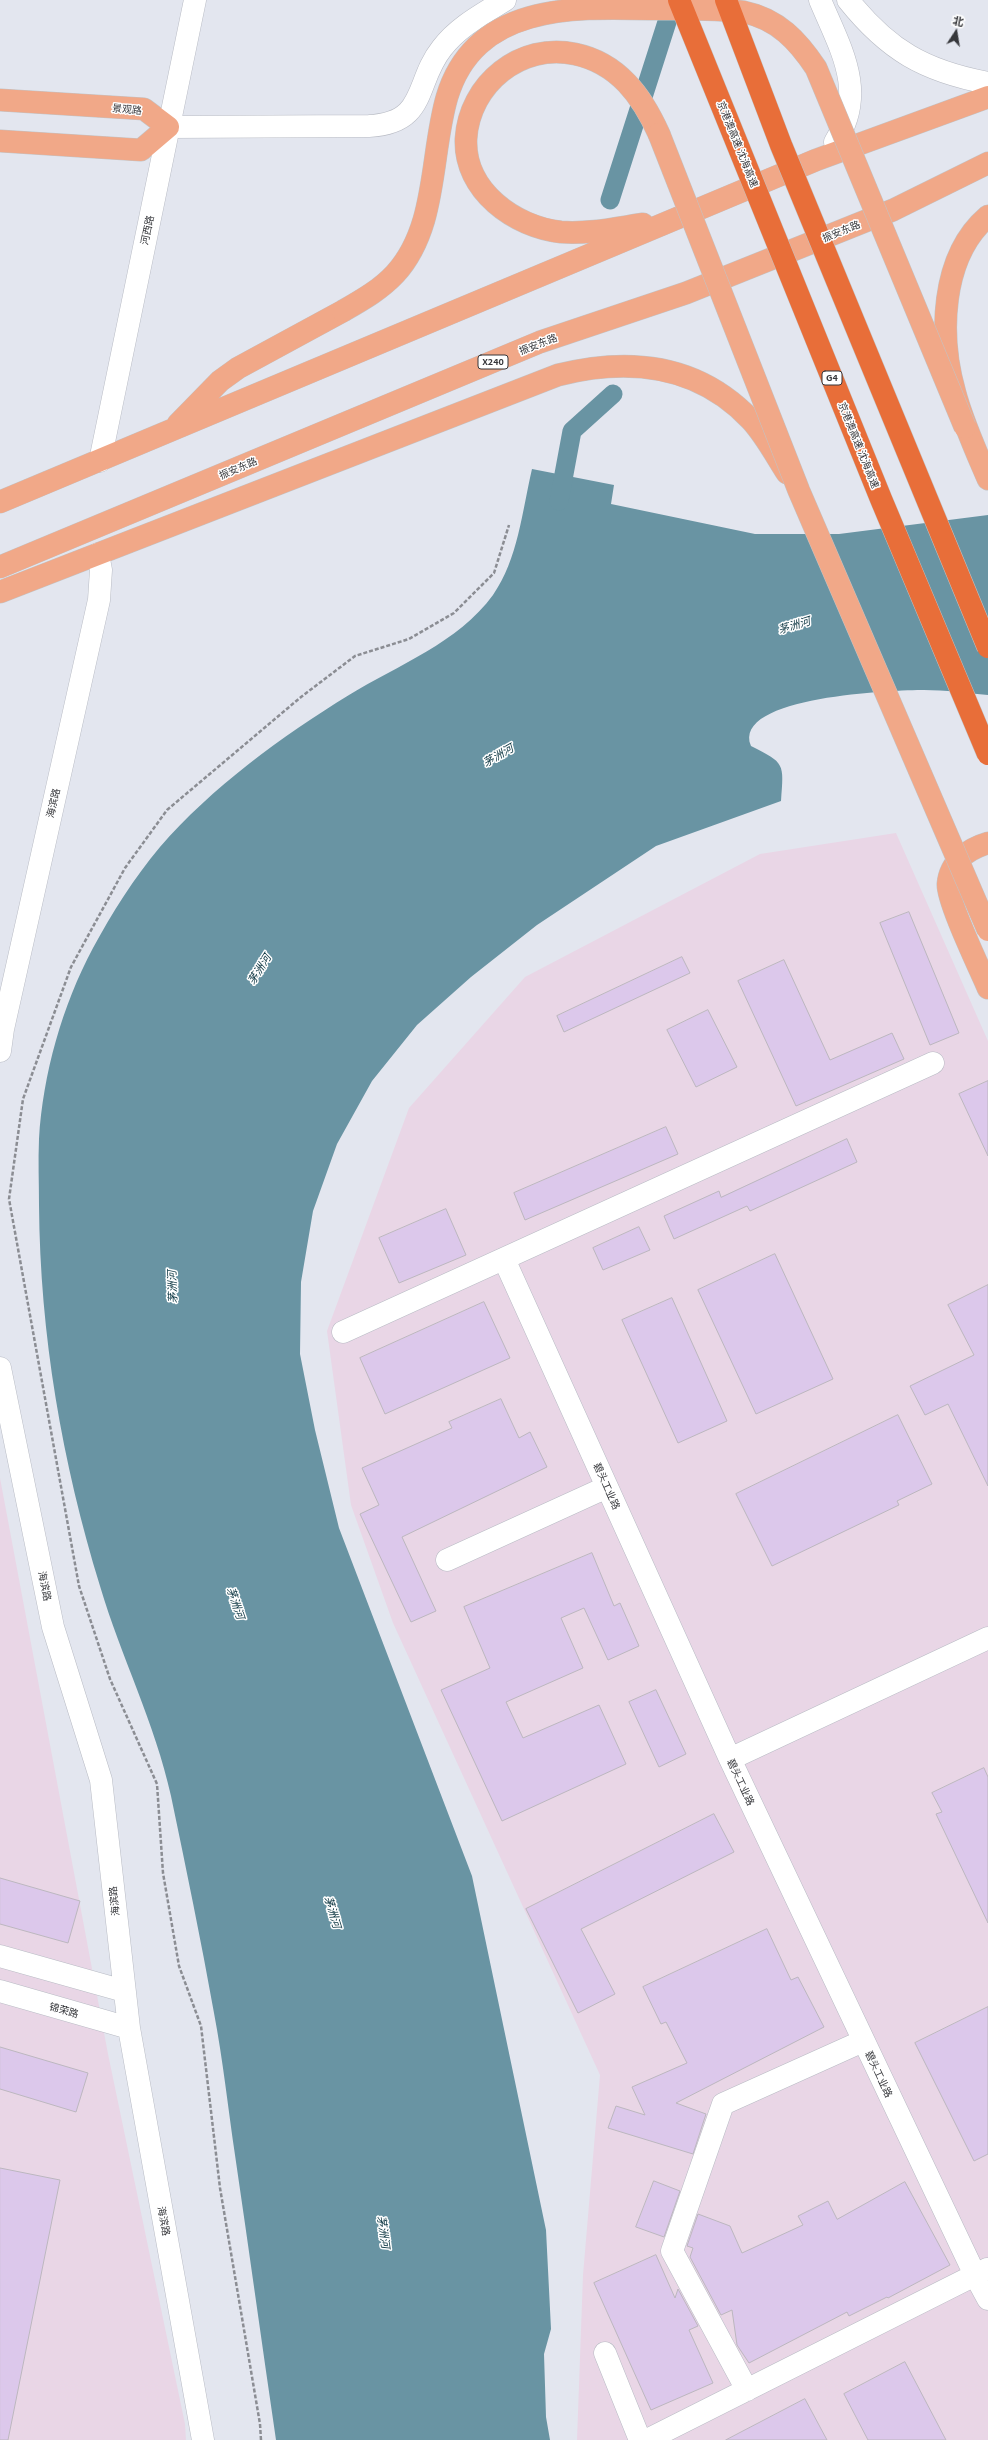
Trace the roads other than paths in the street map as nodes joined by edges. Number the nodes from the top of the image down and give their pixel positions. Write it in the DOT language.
graph roads {
  1 [pos="195,0"];
  2 [pos="505,0"];
  3 [pos="679,0"];
  4 [pos="726,0"];
  5 [pos="820,0"];
  6 [pos="848,0"];
  7 [pos="859,0"];
  8 [pos="869,26"];
  9 [pos="988,83"];
  10 [pos="988,97"];
  11 [pos="0,100"];
  12 [pos="168,127"];
  13 [pos="0,141"];
  14 [pos="816,160"];
  15 [pos="988,163"];
  16 [pos="988,216"];
  17 [pos="679,218"];
  18 [pos="965,426"];
  19 [pos="171,431"];
  20 [pos="100,461"];
  21 [pos="988,479"];
  22 [pos="799,491"];
  23 [pos="0,502"];
  24 [pos="98,554"];
  25 [pos="0,568"];
  26 [pos="0,592"];
  27 [pos="988,647"];
  28 [pos="988,754"];
  29 [pos="988,843"];
  30 [pos="988,930"];
  31 [pos="988,988"];
  32 [pos="2,1028"];
  33 [pos="0,1051"];
  34 [pos="933,1063"];
  35 [pos="504,1259"];
  36 [pos="343,1332"];
  37 [pos="0,1368"];
  38 [pos="607,1487"];
  39 [pos="447,1560"];
  40 [pos="988,1638"];
  41 [pos="730,1759"];
  42 [pos="0,1956"];
  43 [pos="0,1991"];
  44 [pos="124,1991"];
  45 [pos="129,2028"];
  46 [pos="863,2041"];
  47 [pos="981,2272"];
  48 [pos="988,2299"];
  49 [pos="605,2353"];
  50 [pos="747,2390"];
  51 [pos="203,2440"];
  52 [pos="640,2440"];
  53 [pos="647,2440"];
  1 -- 12 [label="street, 河西路"];
  2 -- 12 [label="street"];
  3 -- 28 [label="highway, 京港澳高速 沈海高速 / G4, bridge"];
  4 -- 27 [label="highway, bridge"];
  5 -- 14 [label="street"];
  6 -- 8 [label="street"];
  7 -- 8 [label="street"];
  8 -- 9 [label="street"];
  10 -- 14 [label="main road"];
  11 -- 12 [label="main road, 景观路"];
  12 -- 13 [label="main road"];
  12 -- 20 [label="street, 河西路"];
  14 -- 17 [label="main road"];
  15 -- 25 [label="main road, 振安东路 / X240"];
  16 -- 18 [label="main road, bridge"];
  17 -- 19 [label="main road"];
  17 -- 22 [label="main road, bridge"];
  18 -- 19 [label="main road, bridge"];
  18 -- 21 [label="main road"];
  19 -- 20 [label="main road"];
  20 -- 23 [label="main road"];
  22 -- 24 [label="main road, bridge"];
  22 -- 30 [label="main road, bridge"];
  24 -- 26 [label="main road"];
  24 -- 32 [label="street, 海滨路"];
  29 -- 31 [label="main road"];
  32 -- 33 [label="street, 海滨路"];
  34 -- 35 [label="street"];
  35 -- 36 [label="street"];
  35 -- 38 [label="street, 碧头工业路"];
  37 -- 44 [label="street, 海滨路"];
  38 -- 39 [label="street"];
  38 -- 41 [label="street, 碧头工业路"];
  40 -- 41 [label="street"];
  41 -- 46 [label="street, 碧头工业路"];
  42 -- 44 [label="street"];
  43 -- 45 [label="street, 锦荣路"];
  44 -- 45 [label="street, 海滨路"];
  45 -- 51 [label="street, 海滨路"];
  46 -- 47 [label="street, 碧头工业路"];
  46 -- 50 [label="street"];
  47 -- 48 [label="street, 碧头工业路"];
  47 -- 50 [label="street"];
  49 -- 52 [label="street"];
  50 -- 53 [label="street"];
}
